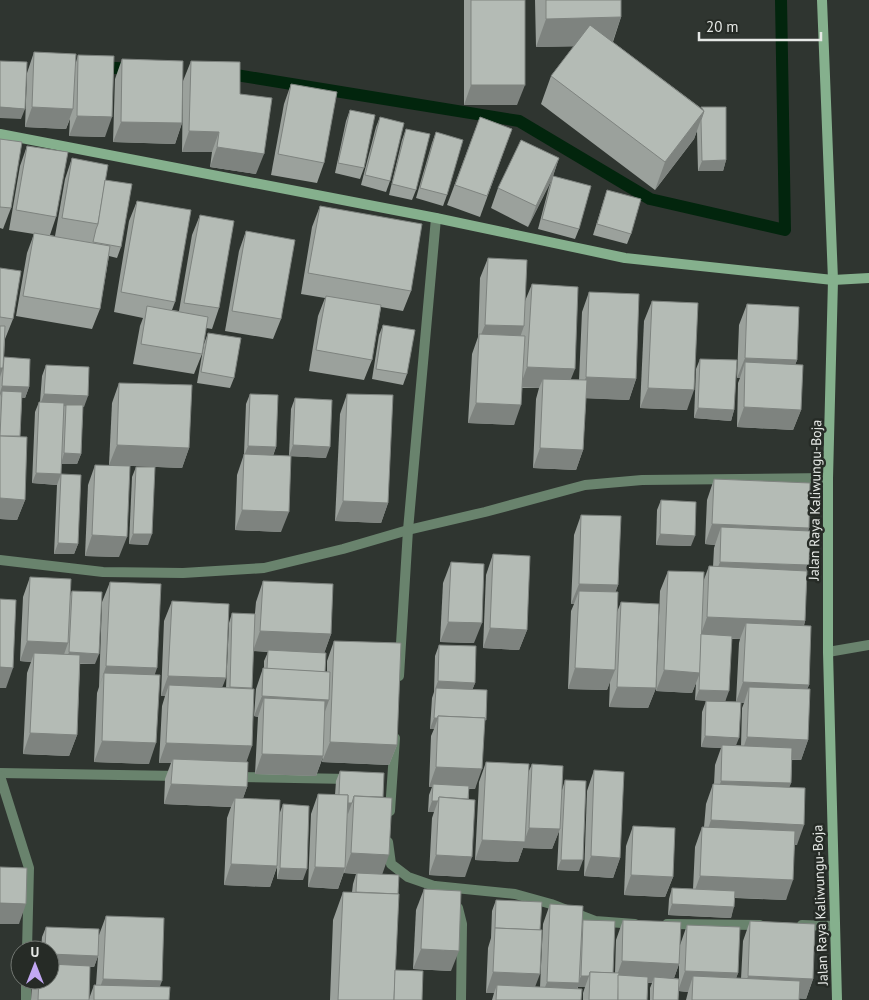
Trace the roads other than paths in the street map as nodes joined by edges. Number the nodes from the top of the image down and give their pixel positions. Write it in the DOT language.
graph roads {
  1 [pos="822,0"];
  2 [pos="0,134"];
  3 [pos="436,218"];
  4 [pos="869,278"];
  5 [pos="833,280"];
  6 [pos="828,478"];
  7 [pos="408,530"];
  8 [pos="0,560"];
  9 [pos="869,645"];
  10 [pos="828,652"];
  11 [pos="398,684"];
  12 [pos="396,732"];
  13 [pos="0,774"];
  14 [pos="186,776"];
  15 [pos="226,777"];
  16 [pos="363,779"];
  17 [pos="434,886"];
  18 [pos="766,925"];
  19 [pos="795,925"];
  20 [pos="834,926"];
  21 [pos="27,940"];
  22 [pos="461,1000"];
  23 [pos="837,1000"];
  1 -- 5 [label="main road, Jalan Raya Kaliwungu-Boja"];
  2 -- 3 [label="main road"];
  3 -- 5 [label="main road"];
  3 -- 7 [label="street"];
  4 -- 5 [label="main road"];
  5 -- 6 [label="main road, Jalan Raya Kaliwungu-Boja"];
  6 -- 7 [label="street"];
  6 -- 10 [label="main road, Jalan Raya Kaliwungu-Boja"];
  7 -- 8 [label="street"];
  7 -- 11 [label="street"];
  9 -- 10 [label="street"];
  10 -- 20 [label="main road, Jalan Raya Kaliwungu-Boja"];
  12 -- 17 [label="street"];
  13 -- 14 [label="street"];
  13 -- 21 [label="street"];
  15 -- 16 [label="street"];
  17 -- 18 [label="street"];
  17 -- 22 [label="street"];
  19 -- 20 [label="street"];
  20 -- 23 [label="main road, Jalan Raya Kaliwungu-Boja"];
}
